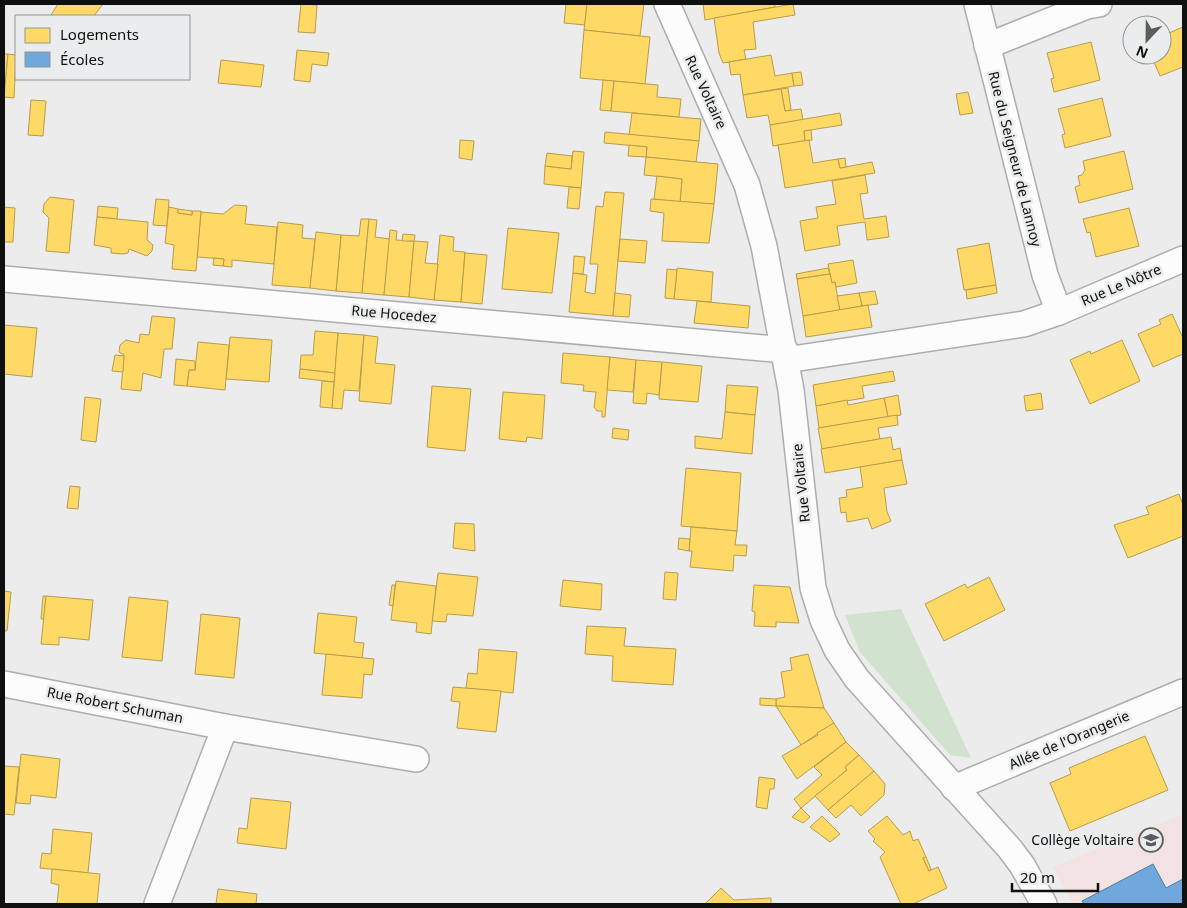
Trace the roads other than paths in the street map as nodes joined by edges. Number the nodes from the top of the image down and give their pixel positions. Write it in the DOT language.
graph roads {
  1 [pos="667,4"];
  2 [pos="977,4"];
  3 [pos="1099,4"];
  4 [pos="987,46"];
  5 [pos="1183,259"];
  6 [pos="4,278"];
  7 [pos="1060,312"];
  8 [pos="786,355"];
  9 [pos="4,684"];
  10 [pos="1183,692"];
  11 [pos="226,727"];
  12 [pos="416,759"];
  13 [pos="954,788"];
  14 [pos="157,904"];
  15 [pos="1044,904"];
  1 -- 8 [label="street, Rue Voltaire"];
  2 -- 4 [label="street, Rue du Seigneur de Lannoy"];
  3 -- 4 [label="street"];
  4 -- 7 [label="street, Rue du Seigneur de Lannoy"];
  5 -- 7 [label="street, Rue Le Nôtre"];
  6 -- 8 [label="street, Rue Hocedez"];
  7 -- 8 [label="street, Rue Le Nôtre"];
  8 -- 13 [label="street, Rue Voltaire"];
  9 -- 11 [label="street, Rue Robert Schuman"];
  10 -- 13 [label="street, Allée de l'Orangerie"];
  11 -- 12 [label="street, Rue Robert Schuman"];
  11 -- 14 [label="street"];
  13 -- 15 [label="street, Rue Voltaire"];
}
